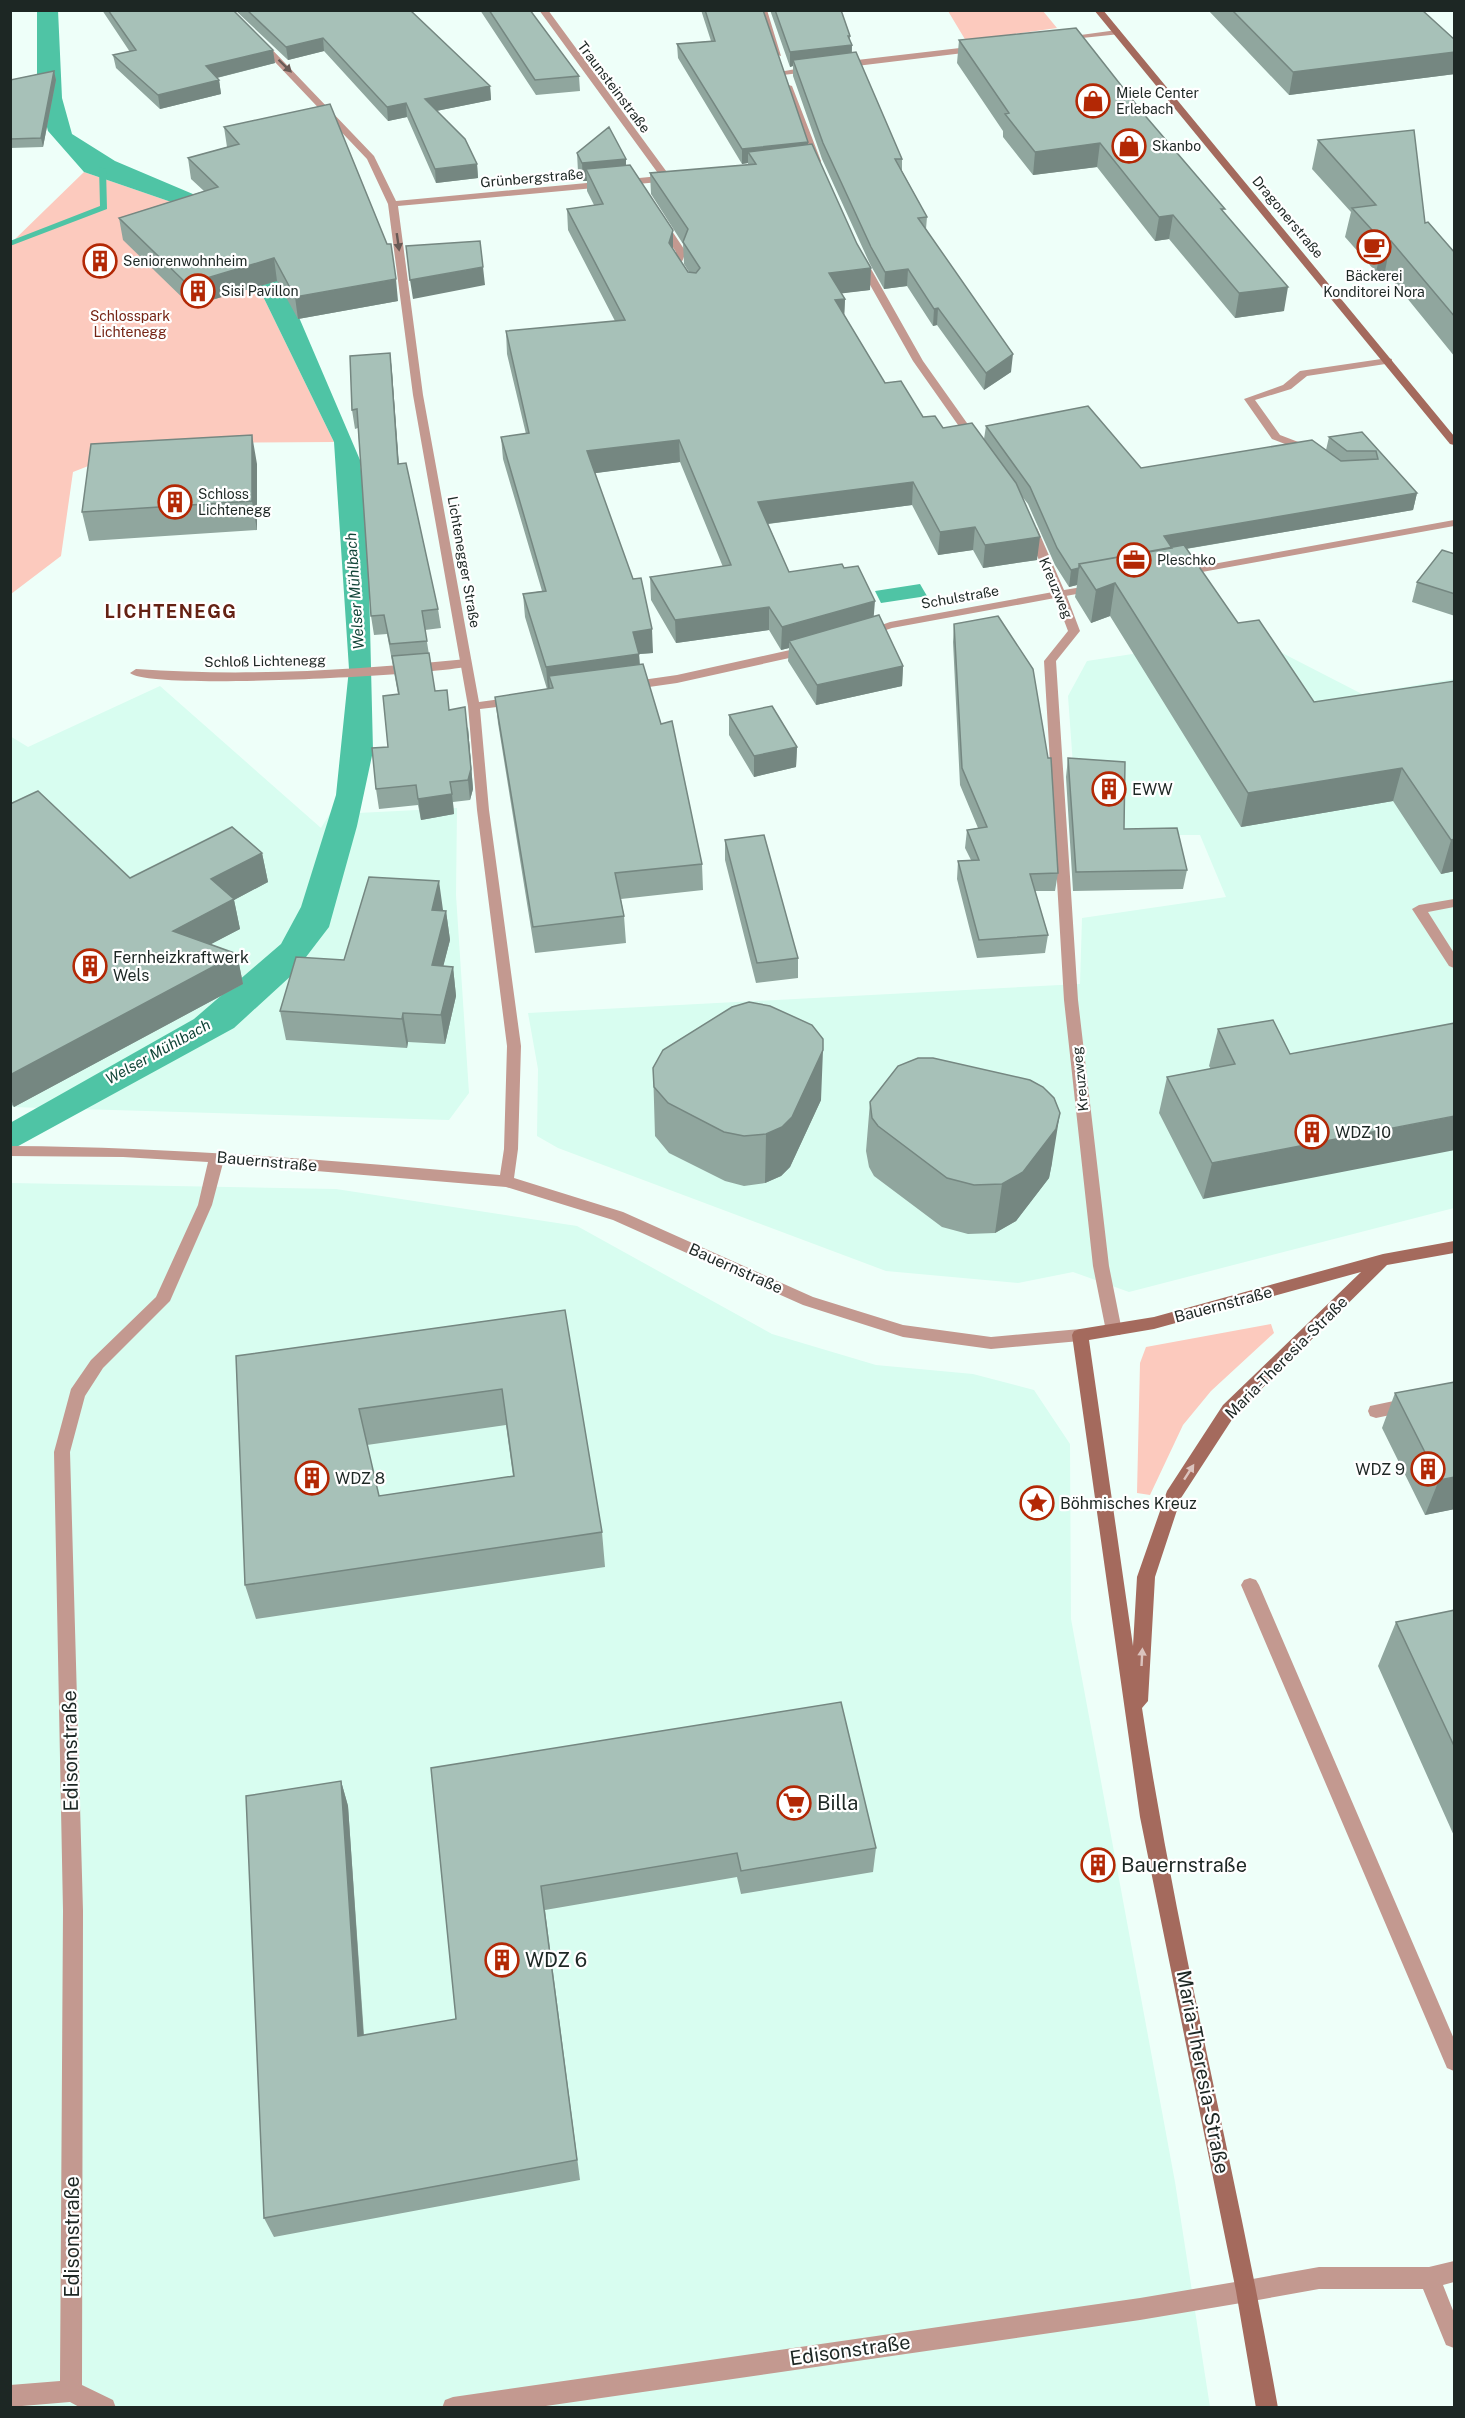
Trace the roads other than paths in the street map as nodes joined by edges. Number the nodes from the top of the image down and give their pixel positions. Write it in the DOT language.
graph roads {
  1 [pos="543,10"];
  2 [pos="763,10"];
  3 [pos="1098,10"];
  4 [pos="1117,32"];
  5 [pos="251,33"];
  6 [pos="1051,39"];
  7 [pos="993,47"];
  8 [pos="830,67"];
  9 [pos="818,68"];
  10 [pos="783,72"];
  11 [pos="805,161"];
  12 [pos="677,177"];
  13 [pos="666,178"];
  14 [pos="393,204"];
  15 [pos="658,217"];
  16 [pos="855,246"];
  17 [pos="688,282"];
  18 [pos="1388,361"];
  19 [pos="1455,442"];
  20 [pos="980,447"];
  21 [pos="1324,460"];
  22 [pos="1025,515"];
  23 [pos="1455,523"];
  24 [pos="1162,576"];
  25 [pos="1105,586"];
  26 [pos="1060,594"];
  27 [pos="847,638"];
  28 [pos="816,648"];
  29 [pos="467,663"];
  30 [pos="136,673"];
  31 [pos="621,687"];
  32 [pos="532,699"];
  33 [pos="474,706"];
  34 [pos="1455,903"];
  35 [pos="1455,963"];
  36 [pos="10,1151"];
  37 [pos="217,1157"];
  38 [pos="506,1181"];
  39 [pos="1455,1247"];
  40 [pos="1383,1260"];
  41 [pos="1114,1331"];
  42 [pos="1080,1335"];
  43 [pos="1421,1402"];
  44 [pos="1376,1411"];
  45 [pos="1250,1584"];
  46 [pos="1138,1737"];
  47 [pos="1455,2061"];
  48 [pos="1455,2272"];
  49 [pos="1429,2278"];
  50 [pos="1247,2291"];
  51 [pos="1455,2337"];
  52 [pos="71,2391"];
  53 [pos="10,2396"];
  54 [pos="105,2408"];
  55 [pos="453,2408"];
  56 [pos="1268,2408"];
  1 -- 13 [label="street, Traunsteinstraße"];
  2 -- 10 [label="street"];
  3 -- 4 [label="main road, Dragonerstraße"];
  4 -- 6 [label="street"];
  4 -- 18 [label="main road, Dragonerstraße"];
  5 -- 14 [label="street, Lichtenegger Straße, one-way"];
  7 -- 8 [label="street"];
  9 -- 10 [label="street"];
  10 -- 11 [label="street"];
  12 -- 13 [label="street, Grünbergstraße"];
  13 -- 14 [label="street, Grünbergstraße"];
  14 -- 29 [label="street, Lichtenegger Straße, one-way"];
  15 -- 17 [label="street"];
  16 -- 20 [label="street"];
  18 -- 19 [label="main road, Dragonerstraße"];
  18 -- 21 [label="street"];
  22 -- 26 [label="street, Kreuzweg"];
  23 -- 24 [label="street"];
  25 -- 26 [label="street, Schulstraße"];
  26 -- 27 [label="street, Schulstraße"];
  26 -- 41 [label="street, Kreuzweg"];
  28 -- 31 [label="street"];
  29 -- 30 [label="street, Schloß Lichtenegg"];
  29 -- 33 [label="street, Lichtenegger Straße"];
  32 -- 33 [label="street"];
  33 -- 38 [label="street, Lichtenegger Straße"];
  34 -- 35 [label="street"];
  36 -- 37 [label="street, Bauernstraße"];
  37 -- 38 [label="street, Bauernstraße"];
  37 -- 52 [label="street, Edisonstraße"];
  38 -- 42 [label="street, Bauernstraße"];
  39 -- 40 [label="main road, Bauernstraße"];
  40 -- 41 [label="main road, Bauernstraße"];
  46 -- 40 [label="main road, Maria-Theresia-Straße, one-way"];
  41 -- 42 [label="main road, Bauernstraße"];
  42 -- 46 [label="main road, Maria-Theresia-Straße"];
  43 -- 44 [label="street"];
  45 -- 47 [label="street"];
  46 -- 50 [label="main road, Maria-Theresia-Straße"];
  48 -- 49 [label="street, Edisonstraße"];
  49 -- 50 [label="street, Edisonstraße"];
  49 -- 51 [label="street"];
  50 -- 55 [label="street, Edisonstraße"];
  50 -- 56 [label="main road, Maria-Theresia-Straße"];
  52 -- 53 [label="street"];
  52 -- 54 [label="street"];
}
